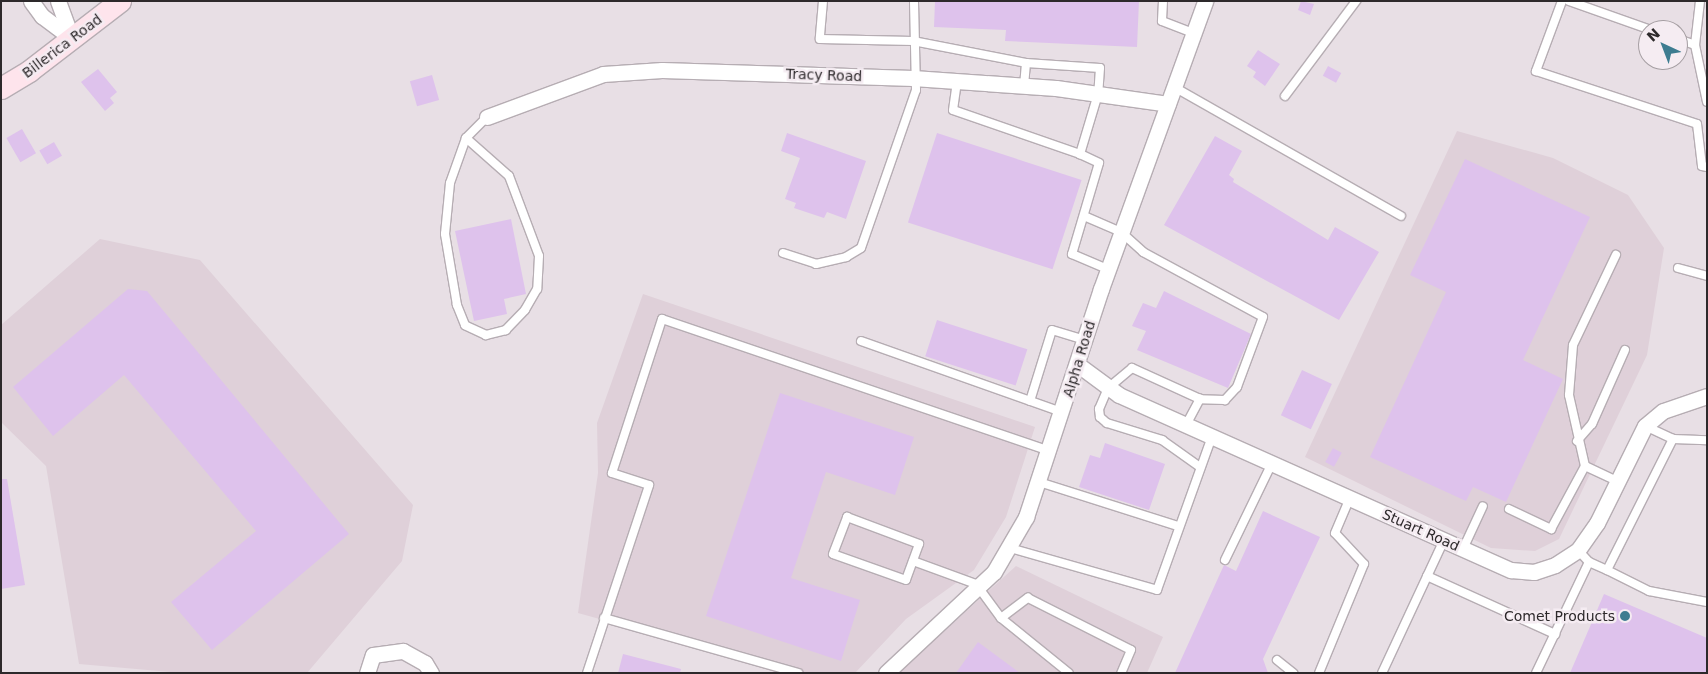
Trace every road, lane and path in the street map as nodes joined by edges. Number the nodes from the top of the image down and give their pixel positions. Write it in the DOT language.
graph roads {
  1 [pos="31,1"];
  2 [pos="58,1"];
  3 [pos="120,1"];
  4 [pos="822,1"];
  5 [pos="914,1"];
  6 [pos="1163,1"];
  7 [pos="1205,1"];
  8 [pos="1356,1"];
  9 [pos="1562,1"];
  10 [pos="1569,1"];
  11 [pos="1700,1"];
  12 [pos="1638,25"];
  13 [pos="1194,33"];
  14 [pos="72,39"];
  15 [pos="913,41"];
  16 [pos="1688,43"];
  17 [pos="1695,45"];
  18 [pos="1026,64"];
  19 [pos="914,78"];
  20 [pos="957,81"];
  21 [pos="1024,86"];
  22 [pos="1174,87"];
  23 [pos="1,88"];
  24 [pos="1098,94"];
  25 [pos="1285,96"];
  26 [pos="1707,102"];
  27 [pos="1168,104"];
  28 [pos="487,117"];
  29 [pos="466,138"];
  30 [pos="1080,154"];
  31 [pos="1707,166"];
  32 [pos="1084,216"];
  33 [pos="1401,216"];
  34 [pos="1121,232"];
  35 [pos="783,252"];
  36 [pos="1616,255"];
  37 [pos="1678,268"];
  38 [pos="1108,269"];
  39 [pos="1707,276"];
  40 [pos="1085,340"];
  41 [pos="861,341"];
  42 [pos="1625,350"];
  43 [pos="1077,364"];
  44 [pos="1108,388"];
  45 [pos="1707,396"];
  46 [pos="1200,399"];
  47 [pos="1030,401"];
  48 [pos="1063,413"];
  49 [pos="1186,425"];
  50 [pos="1645,426"];
  51 [pos="1212,436"];
  52 [pos="1673,439"];
  53 [pos="1707,440"];
  54 [pos="1577,441"];
  55 [pos="1050,451"];
  56 [pos="1272,463"];
  57 [pos="1585,466"];
  58 [pos="1200,467"];
  59 [pos="1617,480"];
  60 [pos="1039,482"];
  61 [pos="1350,498"];
  62 [pos="1483,506"];
  63 [pos="1509,509"];
  64 [pos="1178,526"];
  65 [pos="1444,540"];
  66 [pos="1010,548"];
  67 [pos="1463,549"];
  68 [pos="1578,550"];
  69 [pos="1225,560"];
  70 [pos="913,561"];
  71 [pos="1589,562"];
  72 [pos="1607,570"];
  73 [pos="1427,576"];
  74 [pos="976,584"];
  75 [pos="1707,602"];
  76 [pos="604,618"];
  77 [pos="1000,618"];
  78 [pos="1555,634"];
  79 [pos="1277,660"];
  80 [pos="367,673"];
  81 [pos="431,673"];
  82 [pos="587,673"];
  83 [pos="798,673"];
  84 [pos="886,673"];
  85 [pos="1069,673"];
  86 [pos="1121,673"];
  87 [pos="1293,673"];
  88 [pos="1319,673"];
  89 [pos="1382,673"];
  90 [pos="1536,673"];
  1 -- 14 [label="street"];
  2 -- 14 [label="street"];
  3 -- 14 [label="main road, Billerica Road"];
  4 -- 15 [label="lane"];
  5 -- 15 [label="lane"];
  6 -- 13 [label="lane"];
  7 -- 13 [label="street, Alpha Road"];
  8 -- 25 [label="lane"];
  9 -- 31 [label="lane"];
  10 -- 12 [label="lane"];
  11 -- 17 [label="lane"];
  13 -- 22 [label="street, Alpha Road"];
  14 -- 23 [label="main road, Billerica Road"];
  15 -- 18 [label="lane"];
  15 -- 19 [label="lane"];
  16 -- 17 [label="lane"];
  17 -- 26 [label="lane"];
  18 -- 21 [label="lane"];
  18 -- 24 [label="lane"];
  19 -- 20 [label="street, Tracy Road"];
  19 -- 28 [label="street, Tracy Road"];
  19 -- 35 [label="lane"];
  20 -- 21 [label="street, Tracy Road"];
  20 -- 30 [label="lane"];
  21 -- 24 [label="street, Tracy Road"];
  22 -- 27 [label="street, Alpha Road"];
  22 -- 33 [label="lane"];
  24 -- 27 [label="street, Tracy Road"];
  24 -- 30 [label="lane"];
  27 -- 34 [label="street, Alpha Road"];
  28 -- 29 [label="lane"];
  29 -- 29 [label="lane"];
  30 -- 32 [label="lane"];
  32 -- 34 [label="lane"];
  32 -- 38 [label="lane"];
  34 -- 38 [label="street, Alpha Road"];
  34 -- 46 [label="lane"];
  36 -- 54 [label="lane"];
  37 -- 39 [label="lane"];
  38 -- 40 [label="street, Alpha Road"];
  40 -- 43 [label="street, Alpha Road"];
  40 -- 47 [label="lane"];
  41 -- 47 [label="lane"];
  42 -- 54 [label="lane"];
  43 -- 44 [label="street, Stuart Road"];
  43 -- 48 [label="street, Alpha Road"];
  44 -- 46 [label="lane"];
  44 -- 49 [label="street, Stuart Road"];
  44 -- 58 [label="lane"];
  45 -- 50 [label="street, Stuart Road"];
  46 -- 49 [label="lane"];
  47 -- 48 [label="lane"];
  48 -- 55 [label="street, Alpha Road"];
  49 -- 51 [label="street, Stuart Road"];
  50 -- 52 [label="lane"];
  50 -- 59 [label="street, Stuart Road"];
  51 -- 56 [label="street, Stuart Road"];
  51 -- 58 [label="lane"];
  52 -- 53 [label="lane"];
  52 -- 72 [label="lane"];
  54 -- 57 [label="lane"];
  55 -- 60 [label="street, Alpha Road"];
  55 -- 76 [label="lane"];
  56 -- 61 [label="street, Stuart Road"];
  56 -- 69 [label="lane"];
  57 -- 59 [label="lane"];
  57 -- 63 [label="lane"];
  58 -- 64 [label="lane"];
  59 -- 68 [label="street, Stuart Road"];
  60 -- 64 [label="lane"];
  60 -- 66 [label="street, Alpha Road"];
  61 -- 65 [label="street, Stuart Road"];
  61 -- 88 [label="lane"];
  62 -- 67 [label="lane"];
  64 -- 66 [label="lane"];
  65 -- 67 [label="street, Stuart Road"];
  65 -- 73 [label="lane"];
  66 -- 74 [label="street, Alpha Road"];
  67 -- 68 [label="street, Stuart Road"];
  68 -- 71 [label="lane"];
  70 -- 70 [label="lane"];
  70 -- 74 [label="lane"];
  71 -- 72 [label="lane"];
  71 -- 78 [label="lane"];
  72 -- 75 [label="lane"];
  73 -- 78 [label="lane"];
  73 -- 89 [label="lane"];
  74 -- 77 [label="lane"];
  74 -- 84 [label="street, Alpha Road"];
  76 -- 82 [label="lane"];
  76 -- 83 [label="lane"];
  77 -- 85 [label="lane"];
  77 -- 86 [label="lane"];
  78 -- 90 [label="lane"];
  79 -- 87 [label="lane"];
  80 -- 81 [label="street"];
}
